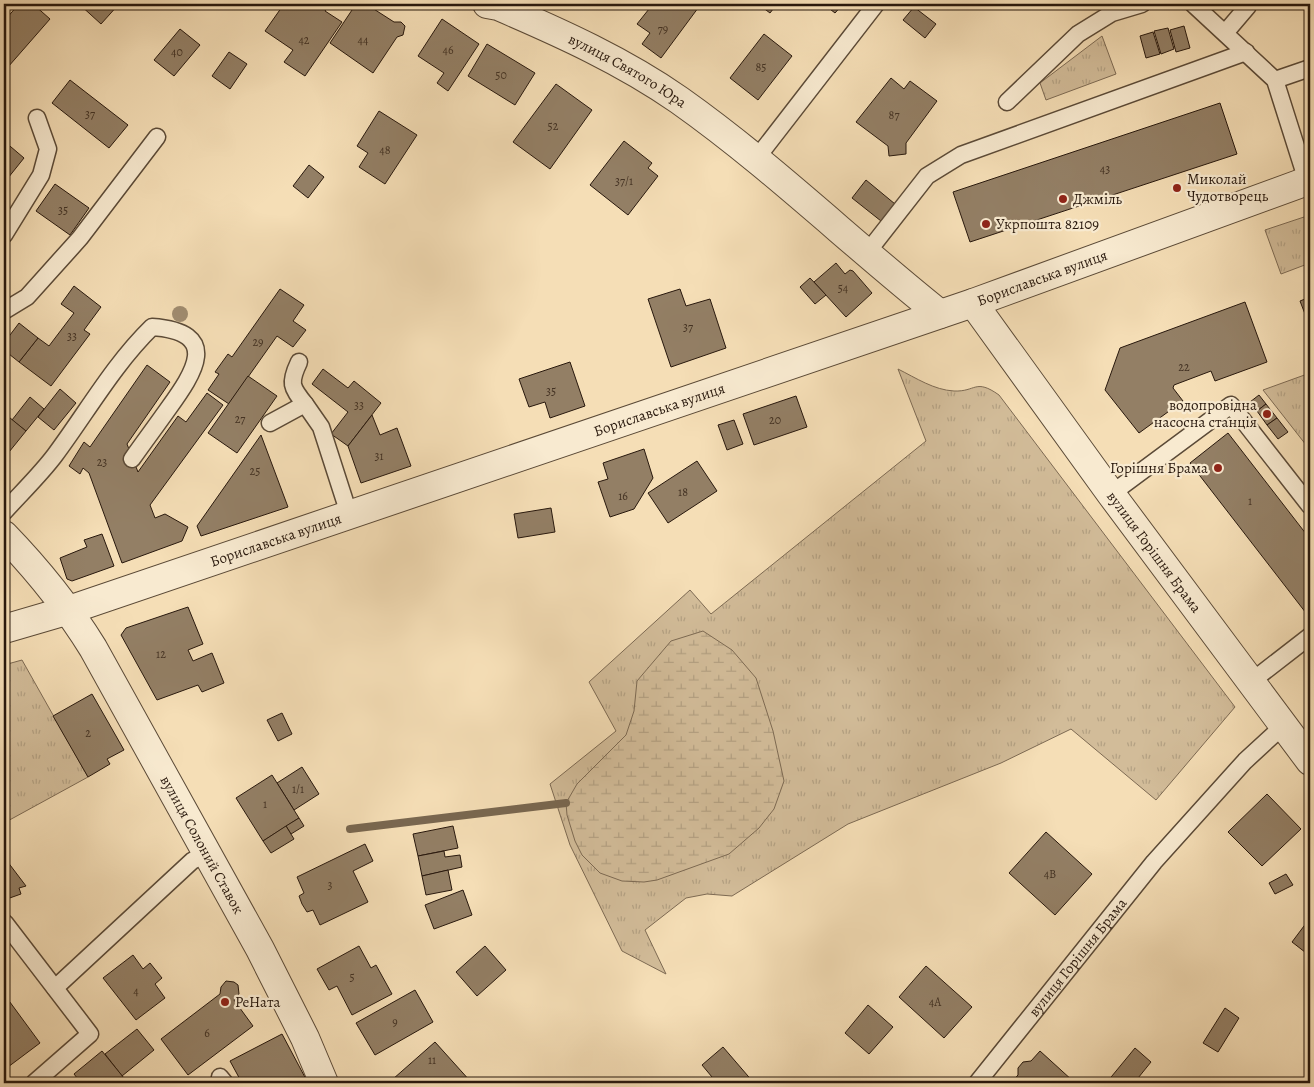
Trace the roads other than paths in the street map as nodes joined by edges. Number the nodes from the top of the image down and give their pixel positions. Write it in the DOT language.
graph roads {
  1 [pos="876,4"];
  2 [pos="1142,4"];
  3 [pos="1192,4"];
  4 [pos="495,5"];
  5 [pos="1248,6"];
  6 [pos="1110,9"];
  7 [pos="1225,33"];
  8 [pos="1246,52"];
  9 [pos="1310,68"];
  10 [pos="1275,80"];
  11 [pos="1007,102"];
  12 [pos="37,118"];
  13 [pos="157,137"];
  14 [pos="756,159"];
  15 [pos="1309,180"];
  16 [pos="4,235"];
  17 [pos="866,254"];
  18 [pos="973,303"];
  19 [pos="4,311"];
  20 [pos="940,314"];
  21 [pos="299,362"];
  22 [pos="305,404"];
  23 [pos="270,423"];
  24 [pos="132,459"];
  25 [pos="1111,494"];
  26 [pos="1310,506"];
  27 [pos="4,512"];
  28 [pos="349,514"];
  29 [pos="4,535"];
  30 [pos="69,610"];
  31 [pos="4,629"];
  32 [pos="1310,636"];
  33 [pos="1252,682"];
  34 [pos="1284,725"];
  35 [pos="1310,761"];
  36 [pos="206,853"];
  37 [pos="5,922"];
  38 [pos="55,988"];
  39 [pos="34,1083"];
  40 [pos="324,1083"];
  41 [pos="977,1083"];
  1 -- 14 [label="lane"];
  2 -- 6 [label="lane"];
  3 -- 7 [label="lane"];
  4 -- 14 [label="street, вулиця Святого Юра"];
  5 -- 7 [label="lane"];
  6 -- 11 [label="lane"];
  7 -- 8 [label="lane"];
  8 -- 10 [label="lane"];
  8 -- 17 [label="lane"];
  9 -- 10 [label="lane"];
  10 -- 15 [label="lane"];
  12 -- 16 [label="lane"];
  13 -- 19 [label="lane"];
  14 -- 17 [label="street, вулиця Святого Юра"];
  15 -- 18 [label="street, Бориславська вулиця"];
  17 -- 20 [label="street, вулиця Святого Юра"];
  18 -- 20 [label="street, Бориславська вулиця"];
  18 -- 25 [label="street, вулиця Горішня Брама"];
  20 -- 28 [label="street, Бориславська вулиця"];
  21 -- 22 [label="lane"];
  22 -- 23 [label="lane"];
  22 -- 28 [label="lane"];
  24 -- 27 [label="lane"];
  25 -- 26 [label="lane"];
  25 -- 33 [label="street, вулиця Горішня Брама"];
  28 -- 30 [label="street, Бориславська вулиця"];
  29 -- 30 [label="street, вулиця Солоний Ставок"];
  30 -- 31 [label="street, Бориславська вулиця"];
  30 -- 36 [label="street, вулиця Солоний Ставок"];
  32 -- 33 [label="lane"];
  33 -- 34 [label="street, вулиця Горішня Брама"];
  34 -- 35 [label="street, вулиця Горішня Брама"];
  34 -- 41 [label="lane, вулиця Горішня Брама"];
  36 -- 38 [label="lane"];
  36 -- 40 [label="street, вулиця Солоний Ставок"];
  37 -- 38 [label="lane"];
  38 -- 39 [label="lane"];
}
